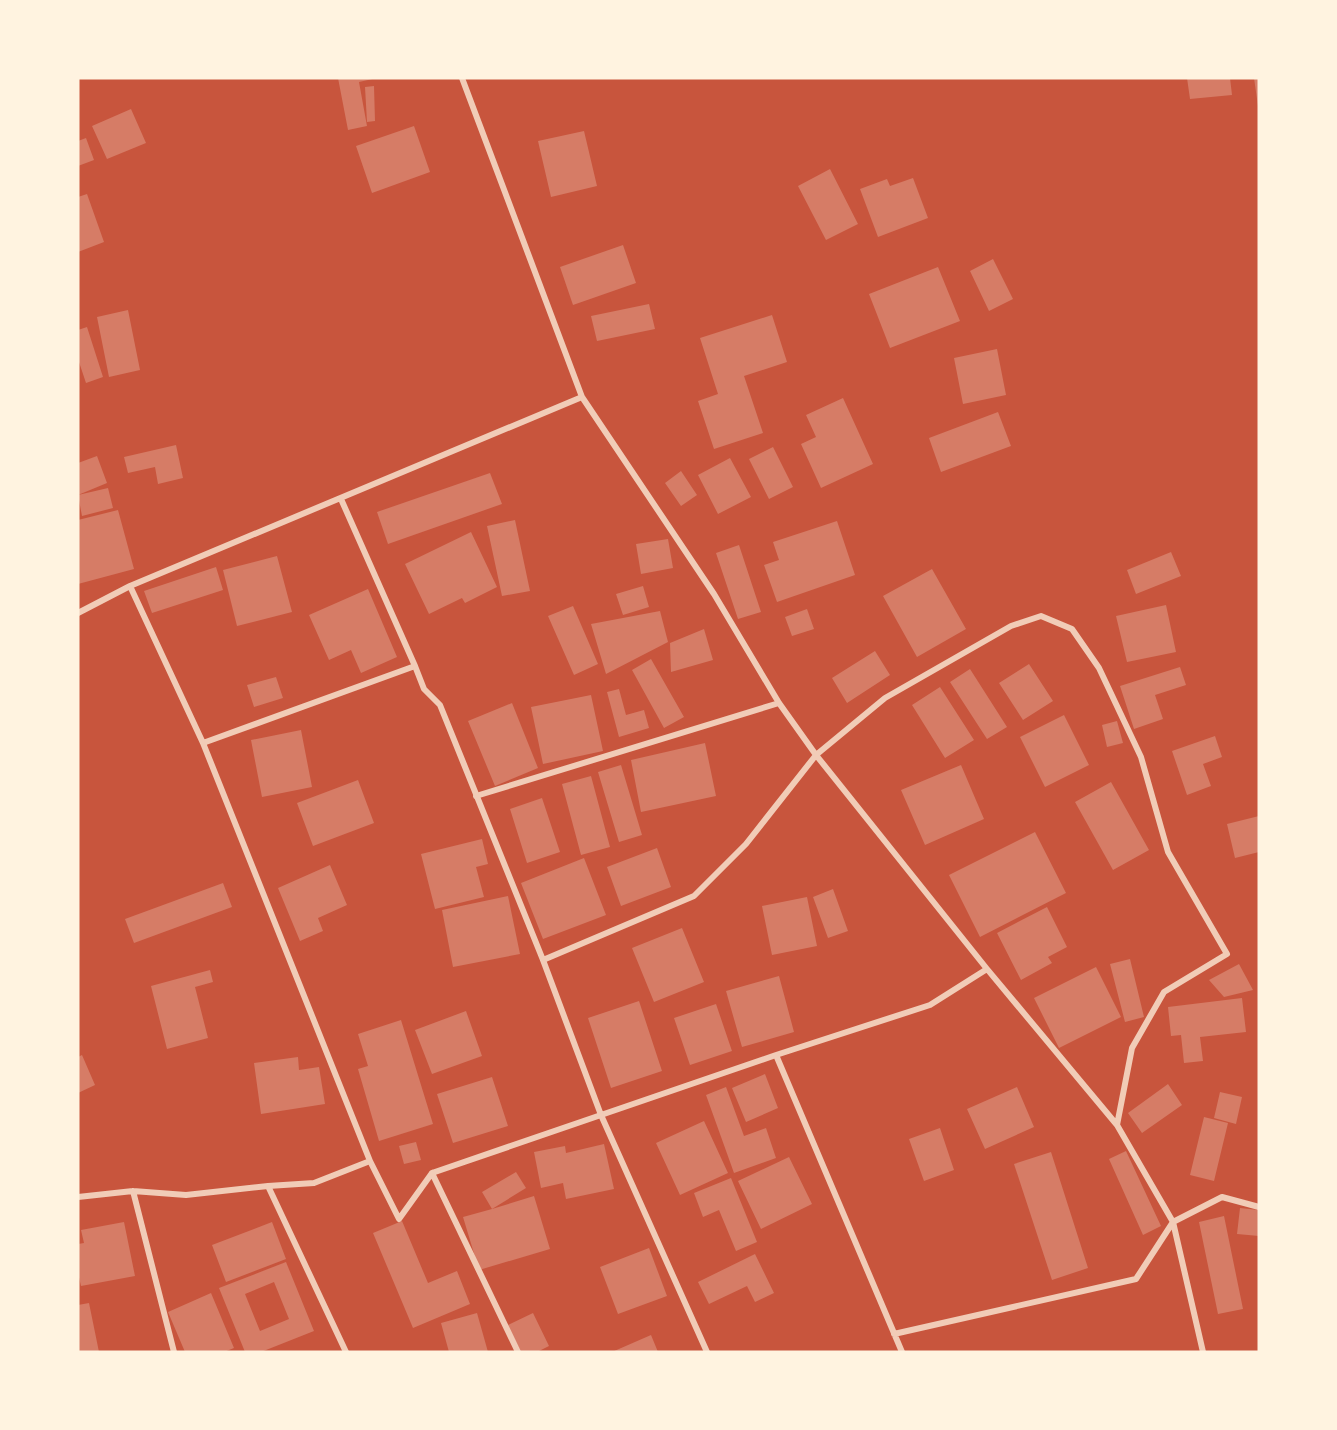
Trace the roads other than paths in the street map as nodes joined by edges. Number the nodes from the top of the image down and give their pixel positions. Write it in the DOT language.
graph roads {
  1 [pos="462,78"];
  2 [pos="582,397"];
  3 [pos="340,499"];
  4 [pos="130,586"];
  5 [pos="78,603"];
  6 [pos="81,612"];
  7 [pos="415,666"];
  8 [pos="779,703"];
  9 [pos="203,743"];
  10 [pos="816,755"];
  11 [pos="476,796"];
  12 [pos="543,960"];
  13 [pos="987,969"];
  14 [pos="776,1054"];
  15 [pos="601,1115"];
  16 [pos="1117,1125"];
  17 [pos="370,1161"];
  18 [pos="432,1173"];
  19 [pos="268,1186"];
  20 [pos="133,1191"];
  21 [pos="78,1197"];
  22 [pos="1259,1207"];
  23 [pos="1173,1222"];
  24 [pos="894,1334"];
  25 [pos="174,1352"];
  26 [pos="346,1352"];
  27 [pos="518,1352"];
  28 [pos="707,1352"];
  29 [pos="902,1352"];
  30 [pos="1203,1352"];
  1 -- 2 [label="street"];
  2 -- 3 [label="street"];
  2 -- 8 [label="street"];
  3 -- 4 [label="street"];
  3 -- 7 [label="street"];
  4 -- 6 [label="street"];
  4 -- 9 [label="street"];
  5 -- 6 [label="street"];
  7 -- 9 [label="street"];
  7 -- 11 [label="street"];
  8 -- 10 [label="street"];
  8 -- 11 [label="street"];
  9 -- 17 [label="street"];
  10 -- 12 [label="street"];
  10 -- 13 [label="street"];
  10 -- 16 [label="street"];
  11 -- 12 [label="street"];
  12 -- 15 [label="street"];
  13 -- 14 [label="street"];
  13 -- 16 [label="street"];
  14 -- 15 [label="street"];
  14 -- 24 [label="street"];
  15 -- 18 [label="street"];
  15 -- 28 [label="street"];
  16 -- 23 [label="street"];
  17 -- 18 [label="street"];
  17 -- 19 [label="street"];
  18 -- 27 [label="street"];
  19 -- 20 [label="street"];
  19 -- 26 [label="street"];
  20 -- 21 [label="street"];
  20 -- 25 [label="street"];
  22 -- 23 [label="street"];
  23 -- 24 [label="street"];
  23 -- 30 [label="street"];
  24 -- 29 [label="street"];
}
